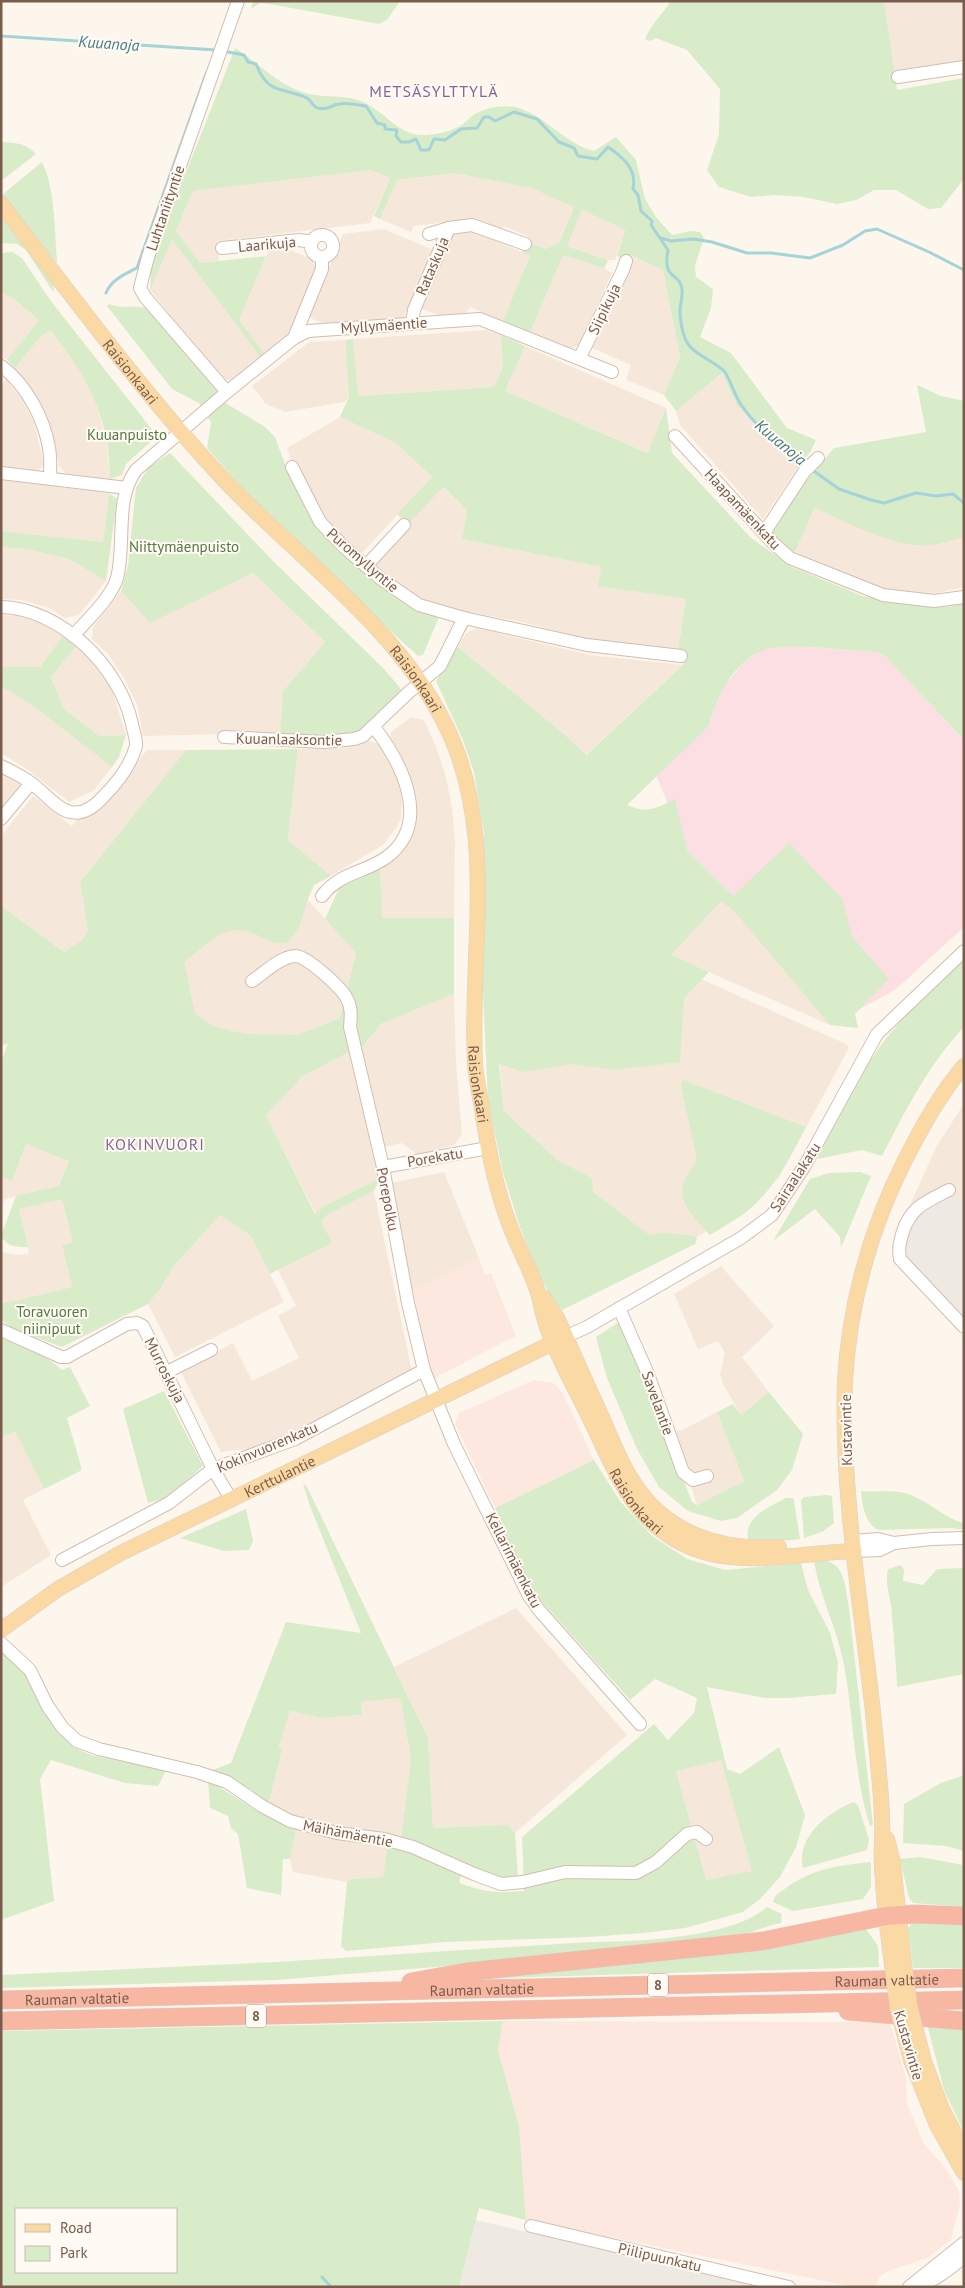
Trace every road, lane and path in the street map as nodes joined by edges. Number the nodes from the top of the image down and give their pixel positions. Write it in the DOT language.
graph roads {
  1 [pos="238,1"];
  2 [pos="964,67"];
  3 [pos="898,77"];
  4 [pos="1,204"];
  5 [pos="449,228"];
  6 [pos="429,234"];
  7 [pos="312,242"];
  8 [pos="525,244"];
  9 [pos="222,248"];
  10 [pos="322,257"];
  11 [pos="626,261"];
  12 [pos="412,323"];
  13 [pos="294,338"];
  14 [pos="580,357"];
  15 [pos="1,366"];
  16 [pos="612,372"];
  17 [pos="228,392"];
  18 [pos="181,431"];
  19 [pos="675,436"];
  20 [pos="818,458"];
  21 [pos="292,466"];
  22 [pos="1,473"];
  23 [pos="50,479"];
  24 [pos="127,488"];
  25 [pos="404,525"];
  26 [pos="764,533"];
  27 [pos="366,566"];
  28 [pos="964,597"];
  29 [pos="1,607"];
  30 [pos="464,618"];
  31 [pos="74,636"];
  32 [pos="681,656"];
  33 [pos="421,681"];
  34 [pos="374,726"];
  35 [pos="224,737"];
  36 [pos="1,766"];
  37 [pos="30,783"];
  38 [pos="1,819"];
  39 [pos="322,896"];
  40 [pos="964,951"];
  41 [pos="252,981"];
  42 [pos="964,1066"];
  43 [pos="488,1148"];
  44 [pos="383,1167"];
  45 [pos="949,1190"];
  46 [pos="619,1308"];
  47 [pos="964,1326"];
  48 [pos="1,1330"];
  49 [pos="559,1339"];
  50 [pos="212,1350"];
  51 [pos="424,1370"];
  52 [pos="167,1372"];
  53 [pos="435,1399"];
  54 [pos="213,1469"];
  55 [pos="707,1476"];
  56 [pos="231,1499"];
  57 [pos="964,1538"];
  58 [pos="853,1546"];
  59 [pos="62,1560"];
  60 [pos="1,1630"];
  61 [pos="1,1643"];
  62 [pos="640,1724"];
  63 [pos="706,1839"];
  64 [pos="893,1916"];
  65 [pos="964,1916"];
  66 [pos="964,1978"];
  67 [pos="352,1992"];
  68 [pos="1,2000"];
  69 [pos="964,2000"];
  70 [pos="790,2004"];
  71 [pos="1,2021"];
  72 [pos="964,2021"];
  73 [pos="917,2061"];
  74 [pos="964,2151"];
  75 [pos="964,2173"];
  76 [pos="531,2226"];
  77 [pos="964,2243"];
  78 [pos="964,2258"];
  79 [pos="789,2287"];
  80 [pos="909,2287"];
  81 [pos="914,2287"];
  1 -- 17 [label="street, Luhtaniityntie"];
  2 -- 3 [label="street"];
  4 -- 18 [label="main road, Raisionkaari"];
  5 -- 6 [label="street"];
  5 -- 8 [label="street, Rataskuja"];
  5 -- 12 [label="street, Rataskuja"];
  7 -- 9 [label="street, Laarikuja"];
  7 -- 10 [label="street"];
  7 -- 10 [label="street"];
  10 -- 13 [label="street"];
  11 -- 14 [label="street, Siipikuja"];
  12 -- 13 [label="street, Myllymäentie"];
  12 -- 14 [label="street, Myllymäentie"];
  13 -- 17 [label="street, Myllymäentie"];
  14 -- 16 [label="street, Myllymäentie"];
  15 -- 23 [label="street"];
  17 -- 18 [label="street, Myllymäentie"];
  18 -- 24 [label="street, Myllymäentie"];
  18 -- 33 [label="main road, Raisionkaari"];
  19 -- 26 [label="street, Haapamäenkatu"];
  20 -- 26 [label="street"];
  21 -- 27 [label="street, Puromyllyntie"];
  22 -- 23 [label="street"];
  23 -- 24 [label="street"];
  24 -- 31 [label="street"];
  25 -- 27 [label="street"];
  26 -- 28 [label="street, Haapamäenkatu"];
  27 -- 30 [label="street, Puromyllyntie"];
  29 -- 31 [label="street"];
  30 -- 32 [label="street, Puromyllyntie"];
  30 -- 33 [label="street"];
  31 -- 37 [label="street"];
  33 -- 34 [label="street, Kuuanlaaksontie"];
  33 -- 43 [label="main road, Raisionkaari"];
  34 -- 35 [label="street, Kuuanlaaksontie"];
  34 -- 39 [label="street"];
  36 -- 37 [label="street"];
  37 -- 38 [label="street"];
  40 -- 46 [label="street, Sairaalakatu"];
  41 -- 44 [label="street, Porepolku"];
  42 -- 58 [label="main road, Kustavintie"];
  43 -- 44 [label="street, Porekatu"];
  43 -- 49 [label="main road, Raisionkaari"];
  44 -- 51 [label="street, Porepolku"];
  45 -- 47 [label="street"];
  46 -- 49 [label="street, Sairaalakatu"];
  46 -- 55 [label="street, Savelantie"];
  48 -- 52 [label="street, Murroskuja"];
  49 -- 53 [label="main road, Kerttulantie"];
  49 -- 58 [label="main road, Raisionkaari"];
  50 -- 52 [label="street"];
  51 -- 53 [label="street"];
  51 -- 54 [label="street, Kokinvuorenkatu"];
  52 -- 54 [label="street, Murroskuja"];
  53 -- 56 [label="main road, Kerttulantie"];
  53 -- 62 [label="street, Kellarimäenkatu"];
  54 -- 56 [label="street, Murroskuja"];
  54 -- 59 [label="street, Kokinvuorenkatu"];
  56 -- 60 [label="main road, Kerttulantie"];
  57 -- 58 [label="street"];
  58 -- 64 [label="main road, Kustavintie"];
  61 -- 63 [label="street, Mäihämäentie"];
  64 -- 65 [label="highway"];
  64 -- 67 [label="highway"];
  64 -- 73 [label="main road, Kustavintie, bridge"];
  66 -- 67 [label="highway, Rauman valtatie / 8"];
  67 -- 68 [label="highway, Rauman valtatie / 8"];
  69 -- 70 [label="highway, Rauman valtatie / 8"];
  70 -- 71 [label="highway, Rauman valtatie / 8"];
  70 -- 72 [label="highway"];
  73 -- 74 [label="main road, Kustavintie"];
  73 -- 75 [label="main road, Kustavintie"];
  76 -- 79 [label="street, Piilipuunkatu"];
  77 -- 80 [label="street"];
  78 -- 81 [label="street"];
}
